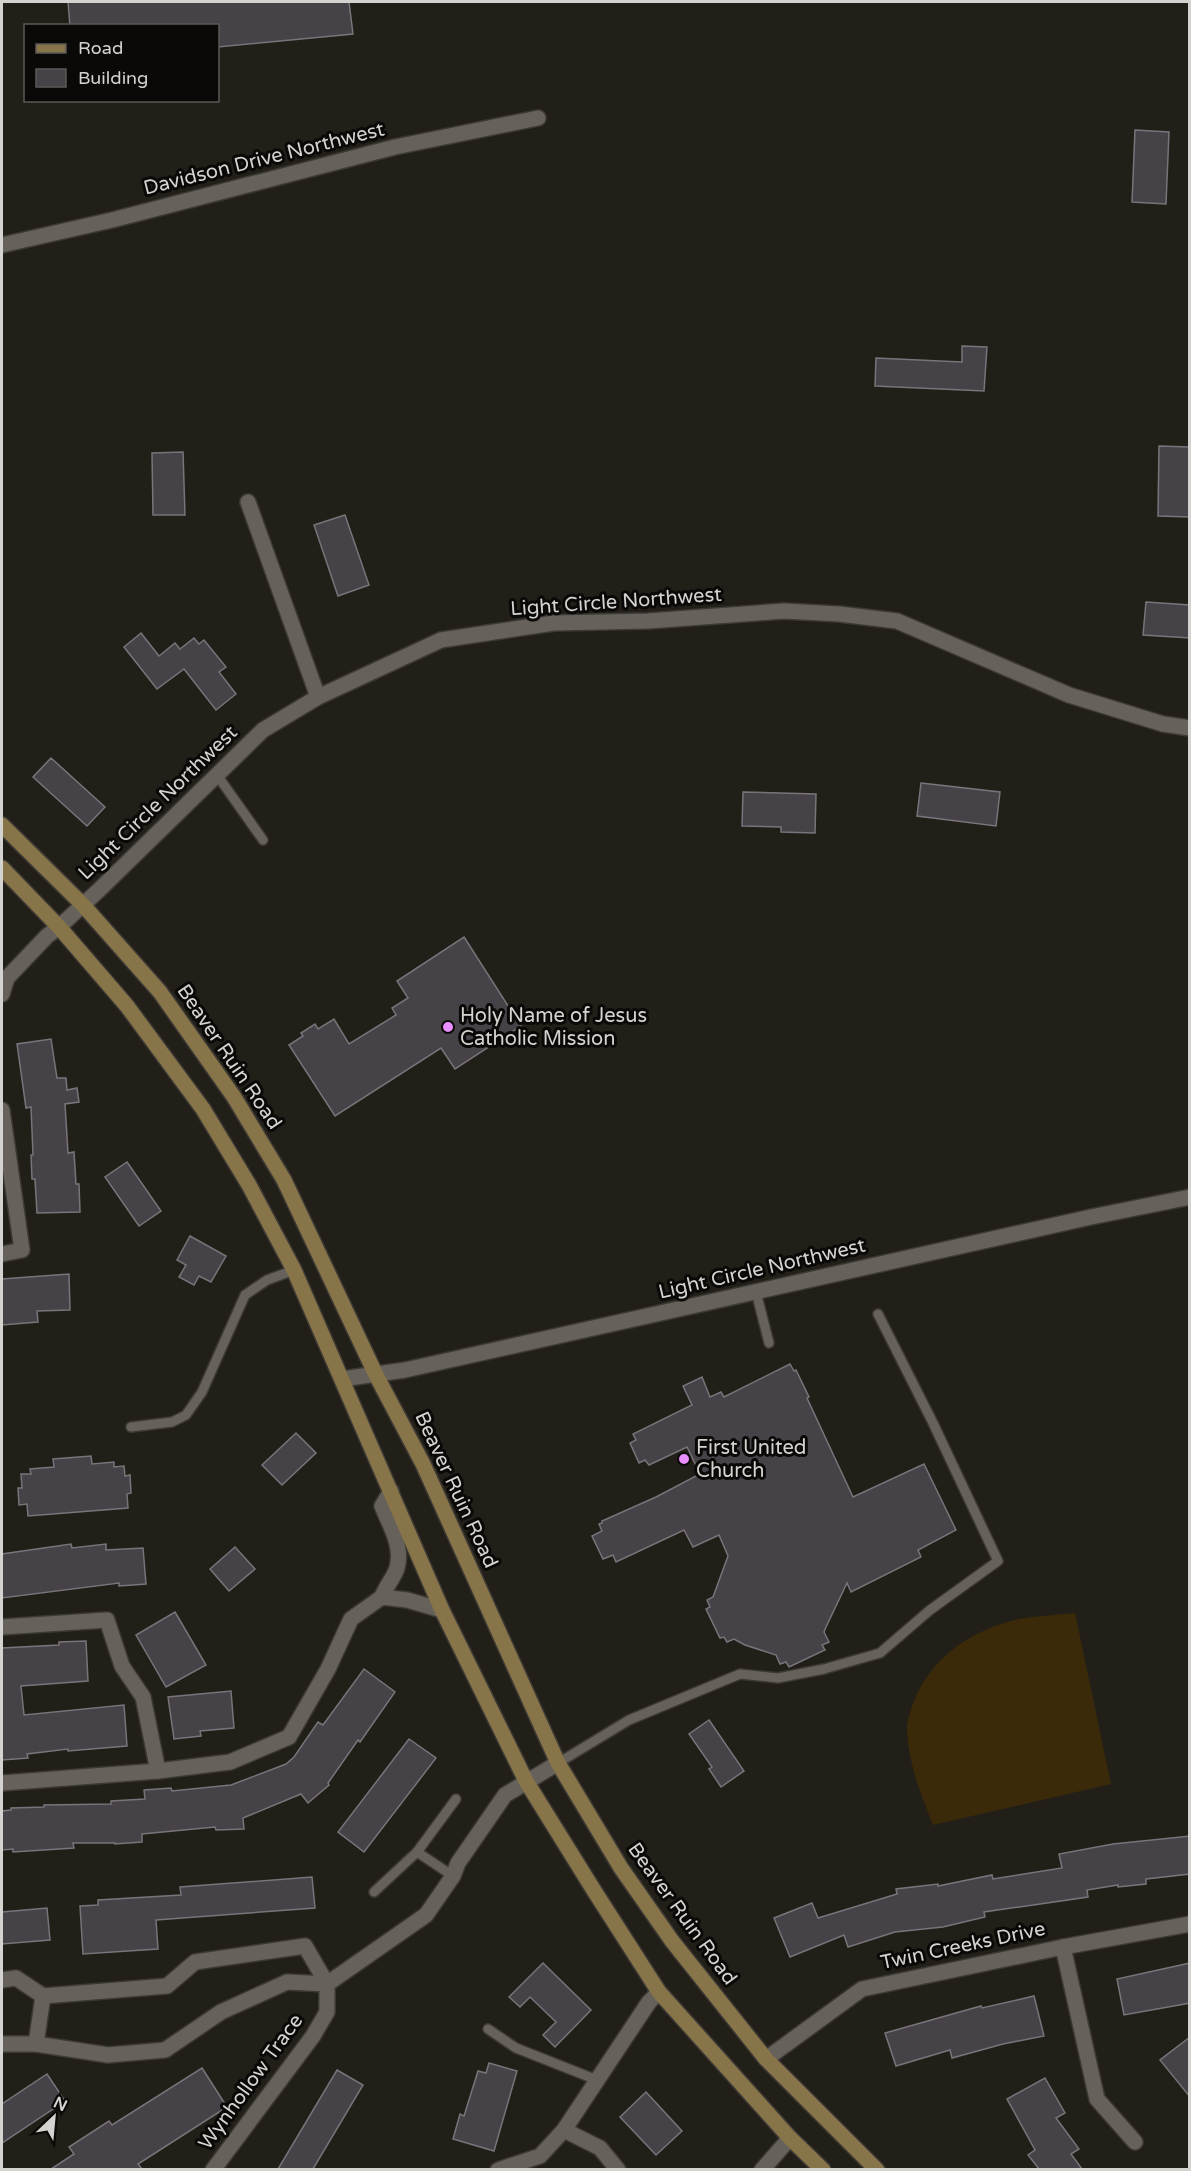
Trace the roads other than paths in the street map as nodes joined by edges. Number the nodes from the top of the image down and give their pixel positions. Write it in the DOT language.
graph roads {
  1 [pos="538,118"];
  2 [pos="2,245"];
  3 [pos="248,502"];
  4 [pos="318,697"];
  5 [pos="1190,728"];
  6 [pos="217,775"];
  7 [pos="2,825"];
  8 [pos="263,840"];
  9 [pos="2,868"];
  10 [pos="83,905"];
  11 [pos="60,927"];
  12 [pos="2,994"];
  13 [pos="2,1112"];
  14 [pos="1190,1197"];
  15 [pos="2,1254"];
  16 [pos="294,1270"];
  17 [pos="756,1292"];
  18 [pos="878,1314"];
  19 [pos="769,1343"];
  20 [pos="376,1376"];
  21 [pos="342,1378"];
  22 [pos="131,1426"];
  23 [pos="392,1491"];
  24 [pos="382,1598"];
  25 [pos="442,1610"];
  26 [pos="2,1627"];
  27 [pos="558,1763"];
  28 [pos="158,1771"];
  29 [pos="526,1781"];
  30 [pos="2,1783"];
  31 [pos="456,1799"];
  32 [pos="417,1852"];
  33 [pos="453,1876"];
  34 [pos="374,1892"];
  35 [pos="1190,1924"];
  36 [pos="1063,1947"];
  37 [pos="2,1980"];
  38 [pos="327,1984"];
  39 [pos="659,1992"];
  40 [pos="43,1996"];
  41 [pos="488,2029"];
  42 [pos="2,2044"];
  43 [pos="36,2044"];
  44 [pos="766,2059"];
  45 [pos="597,2080"];
  46 [pos="564,2130"];
  47 [pos="790,2138"];
  48 [pos="1135,2142"];
  49 [pos="213,2169"];
  50 [pos="498,2169"];
  51 [pos="618,2169"];
  52 [pos="762,2169"];
  53 [pos="823,2169"];
  54 [pos="877,2169"];
  1 -- 2 [label="street, Davidson Drive Northwest"];
  3 -- 4 [label="street"];
  4 -- 5 [label="street, Light Circle Northwest"];
  4 -- 6 [label="street, Light Circle Northwest"];
  6 -- 8 [label="lane"];
  6 -- 10 [label="street, Light Circle Northwest"];
  7 -- 10 [label="main road, Beaver Ruin Road"];
  9 -- 11 [label="main road"];
  10 -- 11 [label="street, Light Circle Northwest"];
  10 -- 20 [label="main road, Beaver Ruin Road"];
  11 -- 12 [label="street, Light Circle Northwest"];
  11 -- 16 [label="main road"];
  13 -- 15 [label="street"];
  14 -- 17 [label="street, Light Circle Northwest"];
  16 -- 21 [label="main road"];
  16 -- 22 [label="lane"];
  17 -- 19 [label="lane"];
  17 -- 20 [label="street, Light Circle Northwest"];
  18 -- 27 [label="lane"];
  20 -- 21 [label="street, Light Circle Northwest"];
  20 -- 27 [label="main road, Beaver Ruin Road"];
  21 -- 23 [label="main road"];
  23 -- 24 [label="street"];
  23 -- 25 [label="main road"];
  24 -- 25 [label="street"];
  24 -- 28 [label="street"];
  25 -- 29 [label="main road"];
  26 -- 28 [label="street"];
  27 -- 29 [label="street"];
  27 -- 44 [label="main road, Beaver Ruin Road"];
  28 -- 30 [label="street"];
  29 -- 33 [label="street"];
  29 -- 39 [label="main road"];
  31 -- 32 [label="lane"];
  32 -- 33 [label="lane"];
  32 -- 34 [label="lane"];
  33 -- 38 [label="street"];
  35 -- 36 [label="street, Twin Creeks Drive"];
  36 -- 44 [label="street, Twin Creeks Drive"];
  36 -- 48 [label="street"];
  37 -- 40 [label="street"];
  38 -- 40 [label="street"];
  38 -- 43 [label="street, Wynhollow Trace"];
  38 -- 49 [label="street, Wynhollow Trace"];
  39 -- 45 [label="street"];
  39 -- 47 [label="main road"];
  40 -- 43 [label="street"];
  41 -- 45 [label="lane"];
  42 -- 43 [label="street, Wynhollow Trace"];
  44 -- 54 [label="main road, Beaver Ruin Road"];
  45 -- 46 [label="street"];
  46 -- 50 [label="street"];
  46 -- 51 [label="street"];
  47 -- 52 [label="street"];
  47 -- 53 [label="main road"];
}
